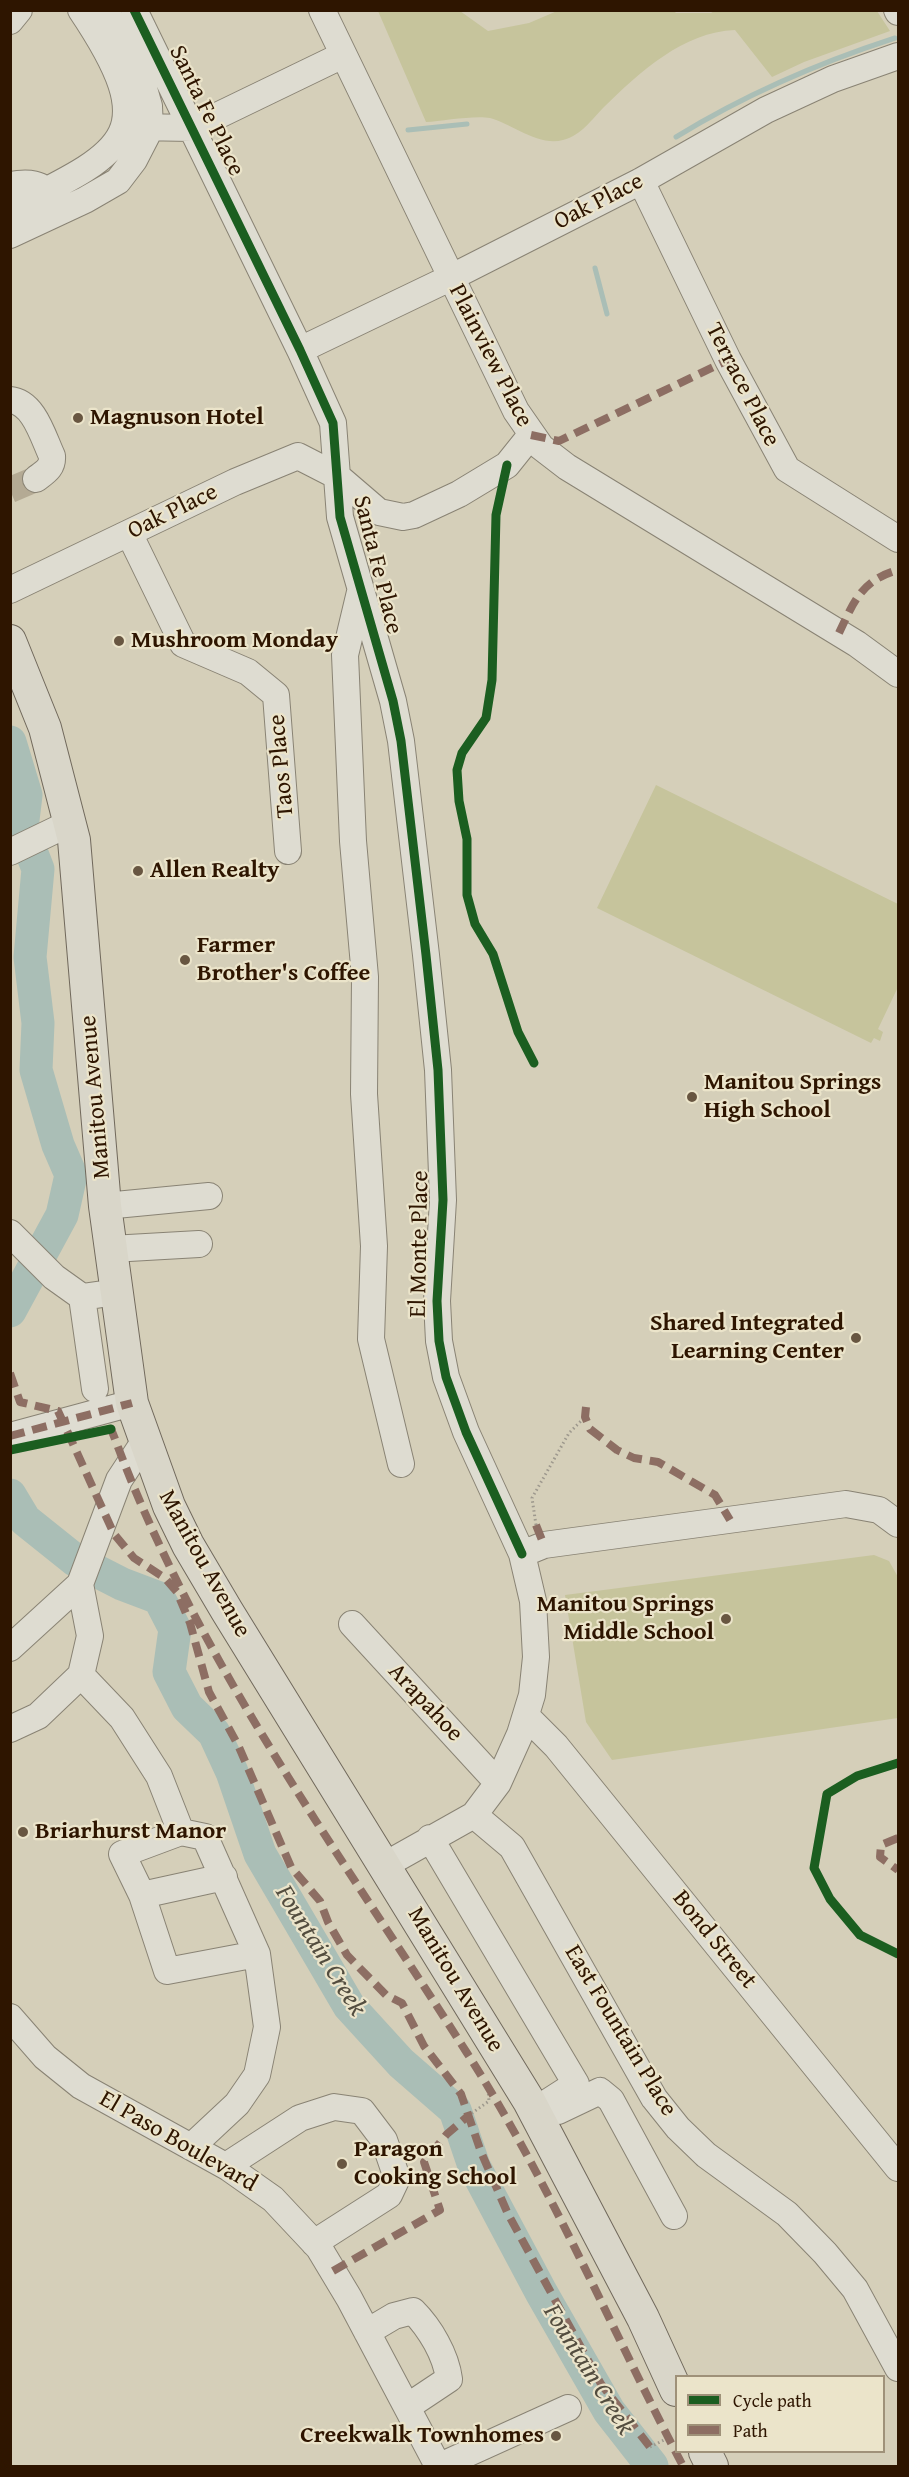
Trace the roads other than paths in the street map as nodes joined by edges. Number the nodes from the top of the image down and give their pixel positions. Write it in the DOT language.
graph roads {
  1 [pos="19,10"];
  2 [pos="81,10"];
  3 [pos="105,10"];
  4 [pos="134,10"];
  5 [pos="322,10"];
  6 [pos="10,21"];
  7 [pos="343,55"];
  8 [pos="898,56"];
  9 [pos="137,127"];
  10 [pos="192,128"];
  11 [pos="641,181"];
  12 [pos="10,186"];
  13 [pos="53,201"];
  14 [pos="10,209"];
  15 [pos="10,235"];
  16 [pos="450,278"];
  17 [pos="300,350"];
  18 [pos="10,400"];
  19 [pos="531,435"];
  20 [pos="337,476"];
  21 [pos="36,479"];
  22 [pos="129,533"];
  23 [pos="898,539"];
  24 [pos="361,588"];
  25 [pos="10,591"];
  26 [pos="10,641"];
  27 [pos="898,674"];
  28 [pos="70,823"];
  29 [pos="13,850"];
  30 [pos="288,851"];
  31 [pos="426,955"];
  32 [pos="209,1196"];
  33 [pos="105,1206"];
  34 [pos="16,1240"];
  35 [pos="199,1244"];
  36 [pos="111,1249"];
  37 [pos="117,1292"];
  38 [pos="82,1297"];
  39 [pos="95,1389"];
  40 [pos="132,1403"];
  41 [pos="13,1435"];
  42 [pos="144,1442"];
  43 [pos="401,1464"];
  44 [pos="898,1524"];
  45 [pos="522,1554"];
  46 [pos="80,1584"];
  47 [pos="352,1624"];
  48 [pos="15,1636"];
  49 [pos="81,1675"];
  50 [pos="526,1716"];
  51 [pos="10,1729"];
  52 [pos="498,1783"];
  53 [pos="474,1815"];
  54 [pos="181,1832"];
  55 [pos="430,1838"];
  56 [pos="385,1865"];
  57 [pos="224,1877"];
  58 [pos="142,1895"];
  59 [pos="257,1954"];
  60 [pos="10,2017"];
  61 [pos="537,2117"];
  62 [pos="192,2147"];
  63 [pos="226,2166"];
  64 [pos="898,2168"];
  65 [pos="674,2217"];
  66 [pos="314,2243"];
  67 [pos="367,2332"];
  68 [pos="898,2368"];
  69 [pos="675,2388"];
  70 [pos="407,2408"];
  71 [pos="568,2408"];
  72 [pos="439,2466"];
  1 -- 6 [label="street"];
  2 -- 9 [label="street"];
  3 -- 9 [label="street"];
  4 -- 10 [label="street, Santa Fe Place"];
  5 -- 7 [label="street, Plainview Place"];
  7 -- 10 [label="street"];
  7 -- 16 [label="street, Plainview Place"];
  8 -- 11 [label="street, Oak Place"];
  9 -- 10 [label="street"];
  9 -- 13 [label="street"];
  10 -- 17 [label="street, Santa Fe Place"];
  11 -- 16 [label="street, Oak Place"];
  11 -- 23 [label="street, Terrace Place"];
  12 -- 13 [label="street"];
  13 -- 14 [label="street"];
  13 -- 15 [label="street"];
  16 -- 17 [label="street, Oak Place"];
  16 -- 19 [label="street, Plainview Place"];
  17 -- 20 [label="street, Santa Fe Place"];
  18 -- 21 [label="street"];
  19 -- 20 [label="street"];
  19 -- 27 [label="street, Plainview Place"];
  20 -- 22 [label="street, Oak Place"];
  20 -- 24 [label="street, Santa Fe Place"];
  22 -- 25 [label="street, Oak Place"];
  22 -- 30 [label="street, Taos Place"];
  24 -- 31 [label="street, Santa Fe Place"];
  24 -- 43 [label="street, Santa Fe Place"];
  26 -- 28 [label="main road, Manitou Avenue"];
  28 -- 29 [label="street"];
  28 -- 33 [label="main road, Manitou Avenue"];
  31 -- 45 [label="street, El Monte Place"];
  32 -- 33 [label="street"];
  33 -- 36 [label="main road, Manitou Avenue"];
  34 -- 38 [label="street"];
  35 -- 36 [label="street"];
  36 -- 37 [label="main road, Manitou Avenue"];
  37 -- 38 [label="street"];
  37 -- 40 [label="main road, Manitou Avenue"];
  38 -- 39 [label="street"];
  40 -- 41 [label="street"];
  40 -- 42 [label="main road, Manitou Avenue"];
  42 -- 46 [label="street"];
  42 -- 56 [label="main road, Manitou Avenue"];
  44 -- 45 [label="street"];
  45 -- 50 [label="street, El Monte Place"];
  46 -- 48 [label="street"];
  46 -- 49 [label="street"];
  47 -- 52 [label="street, Arapahoe"];
  49 -- 51 [label="street"];
  49 -- 54 [label="street"];
  50 -- 52 [label="street, El Monte Place"];
  50 -- 64 [label="street, Bond Street"];
  52 -- 53 [label="street, El Monte Place"];
  53 -- 55 [label="street, El Monte Place"];
  53 -- 68 [label="street, East Fountain Place"];
  54 -- 57 [label="street"];
  54 -- 58 [label="street"];
  55 -- 56 [label="street, El Monte Place"];
  55 -- 61 [label="street"];
  56 -- 61 [label="main road, Manitou Avenue"];
  57 -- 58 [label="street"];
  57 -- 59 [label="street"];
  58 -- 59 [label="street"];
  59 -- 62 [label="street"];
  60 -- 62 [label="street, El Paso Boulevard"];
  61 -- 65 [label="street"];
  61 -- 69 [label="main road, Manitou Avenue"];
  62 -- 63 [label="street, El Paso Boulevard"];
  63 -- 66 [label="street, El Paso Boulevard"];
  63 -- 66 [label="street"];
  66 -- 67 [label="street, El Paso Boulevard"];
  67 -- 70 [label="street, El Paso Boulevard"];
  67 -- 70 [label="street"];
  70 -- 72 [label="street, El Paso Boulevard"];
  71 -- 72 [label="street"];
}
